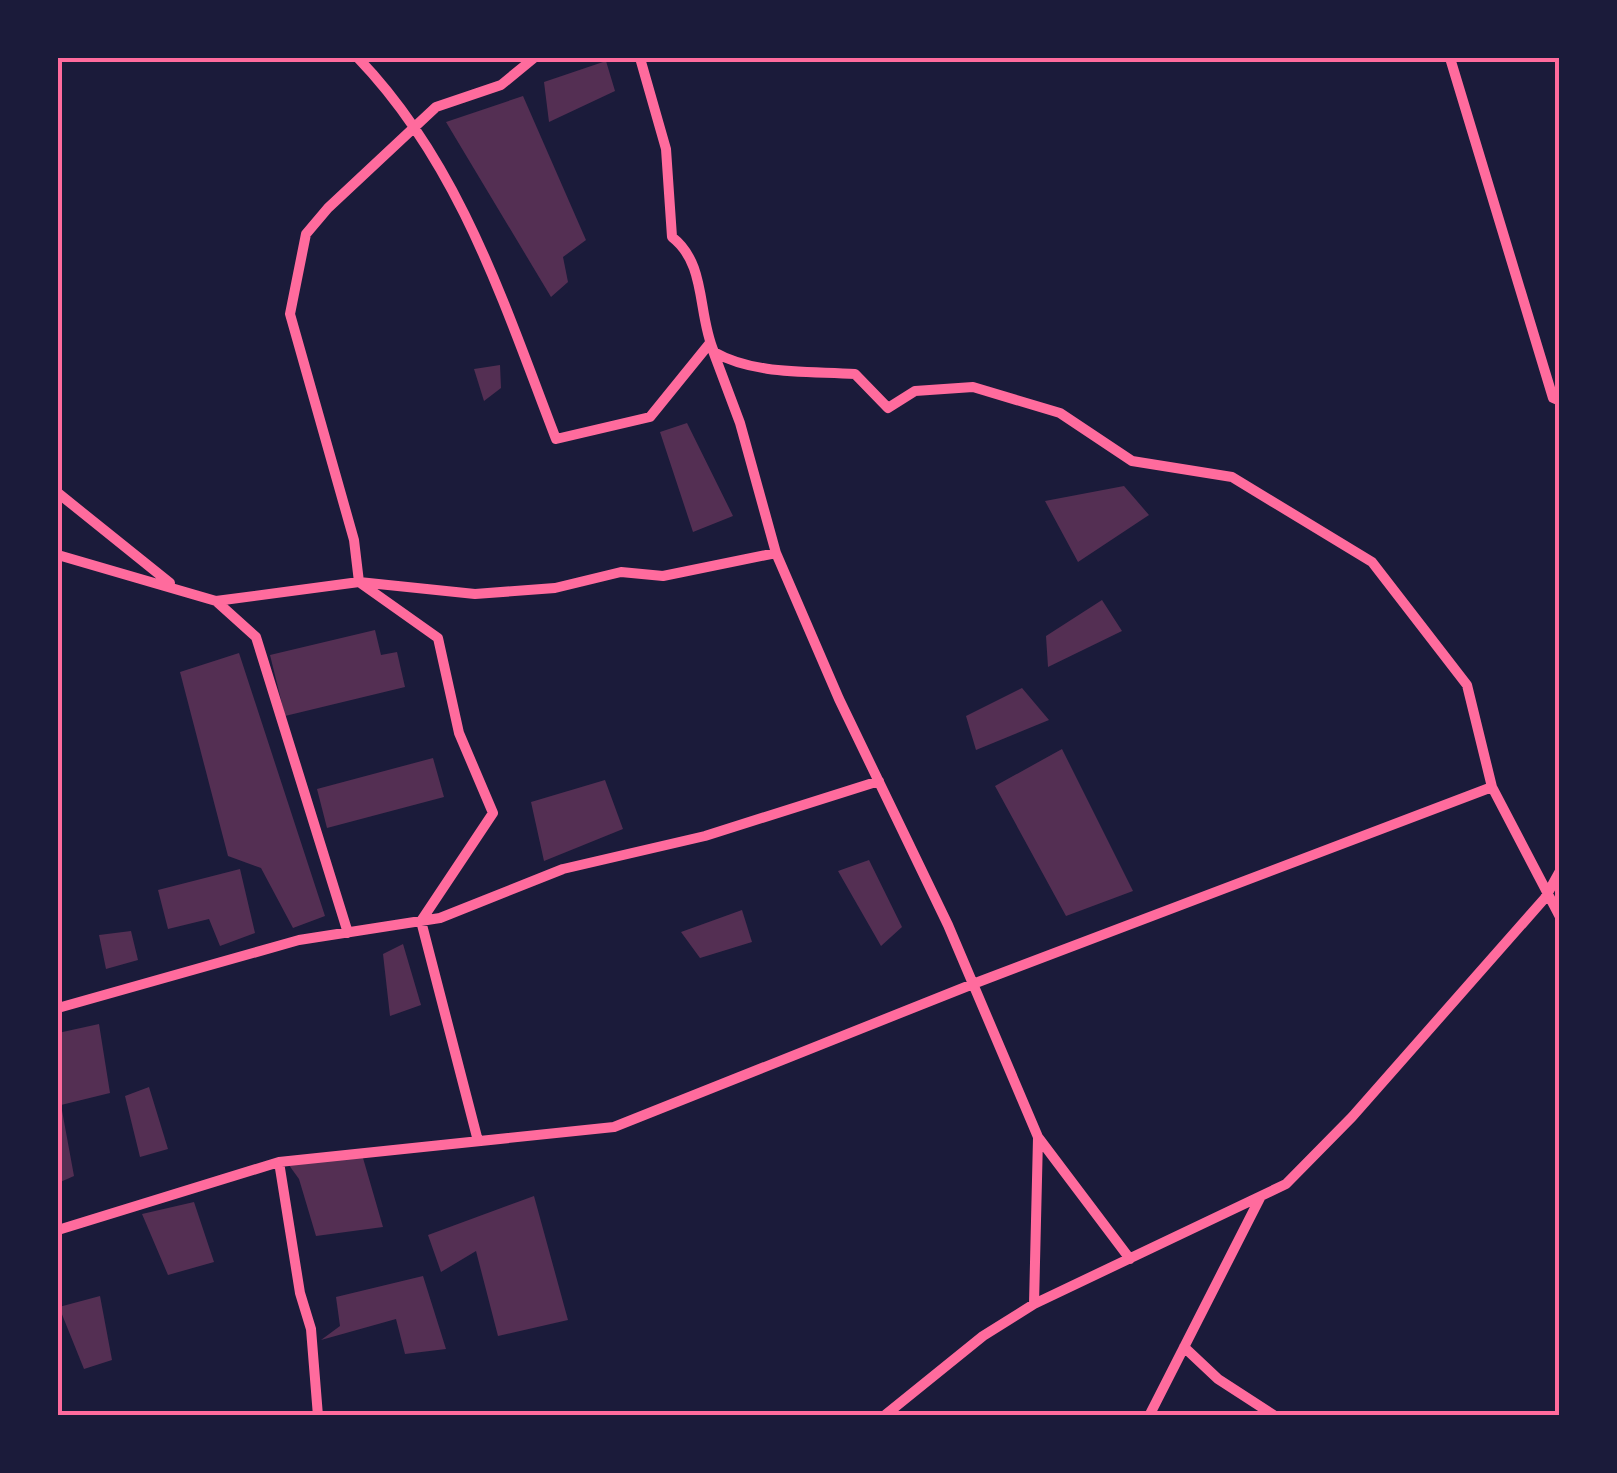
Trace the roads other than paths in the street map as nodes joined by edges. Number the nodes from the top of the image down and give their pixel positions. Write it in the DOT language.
graph roads {
  1 [pos="358,58"];
  2 [pos="534,58"];
  3 [pos="640,58"];
  4 [pos="1450,58"];
  5 [pos="417,125"];
  6 [pos="710,343"];
  7 [pos="1560,401"];
  8 [pos="58,494"];
  9 [pos="776,552"];
  10 [pos="58,555"];
  11 [pos="359,582"];
  12 [pos="172,585"];
  13 [pos="216,601"];
  14 [pos="879,781"];
  15 [pos="1492,788"];
  16 [pos="1560,872"];
  17 [pos="1546,898"];
  18 [pos="1560,917"];
  19 [pos="421,921"];
  20 [pos="348,932"];
  21 [pos="972,984"];
  22 [pos="58,1008"];
  23 [pos="1038,1138"];
  24 [pos="478,1141"];
  25 [pos="279,1162"];
  26 [pos="1260,1198"];
  27 [pos="58,1230"];
  28 [pos="1130,1259"];
  29 [pos="1034,1304"];
  30 [pos="1184,1347"];
  31 [pos="318,1416"];
  32 [pos="884,1416"];
  33 [pos="1149,1416"];
  34 [pos="1274,1416"];
  1 -- 5 [label="street"];
  2 -- 5 [label="street"];
  3 -- 6 [label="street"];
  4 -- 7 [label="street"];
  5 -- 6 [label="street"];
  5 -- 11 [label="street"];
  6 -- 9 [label="street"];
  6 -- 15 [label="street"];
  8 -- 12 [label="street"];
  9 -- 11 [label="street"];
  9 -- 14 [label="street"];
  10 -- 12 [label="street"];
  11 -- 13 [label="street"];
  11 -- 19 [label="street"];
  12 -- 13 [label="street"];
  13 -- 20 [label="street"];
  14 -- 19 [label="street"];
  14 -- 21 [label="street"];
  15 -- 17 [label="street"];
  15 -- 21 [label="street"];
  16 -- 17 [label="street"];
  17 -- 18 [label="street"];
  17 -- 26 [label="street"];
  19 -- 20 [label="street"];
  19 -- 24 [label="street"];
  20 -- 22 [label="street"];
  21 -- 23 [label="street"];
  21 -- 24 [label="street"];
  23 -- 28 [label="street"];
  23 -- 29 [label="street"];
  24 -- 25 [label="street"];
  25 -- 27 [label="street"];
  25 -- 31 [label="street"];
  26 -- 28 [label="street"];
  26 -- 30 [label="street"];
  28 -- 29 [label="street"];
  29 -- 32 [label="street"];
  30 -- 33 [label="street"];
  30 -- 34 [label="street"];
}
